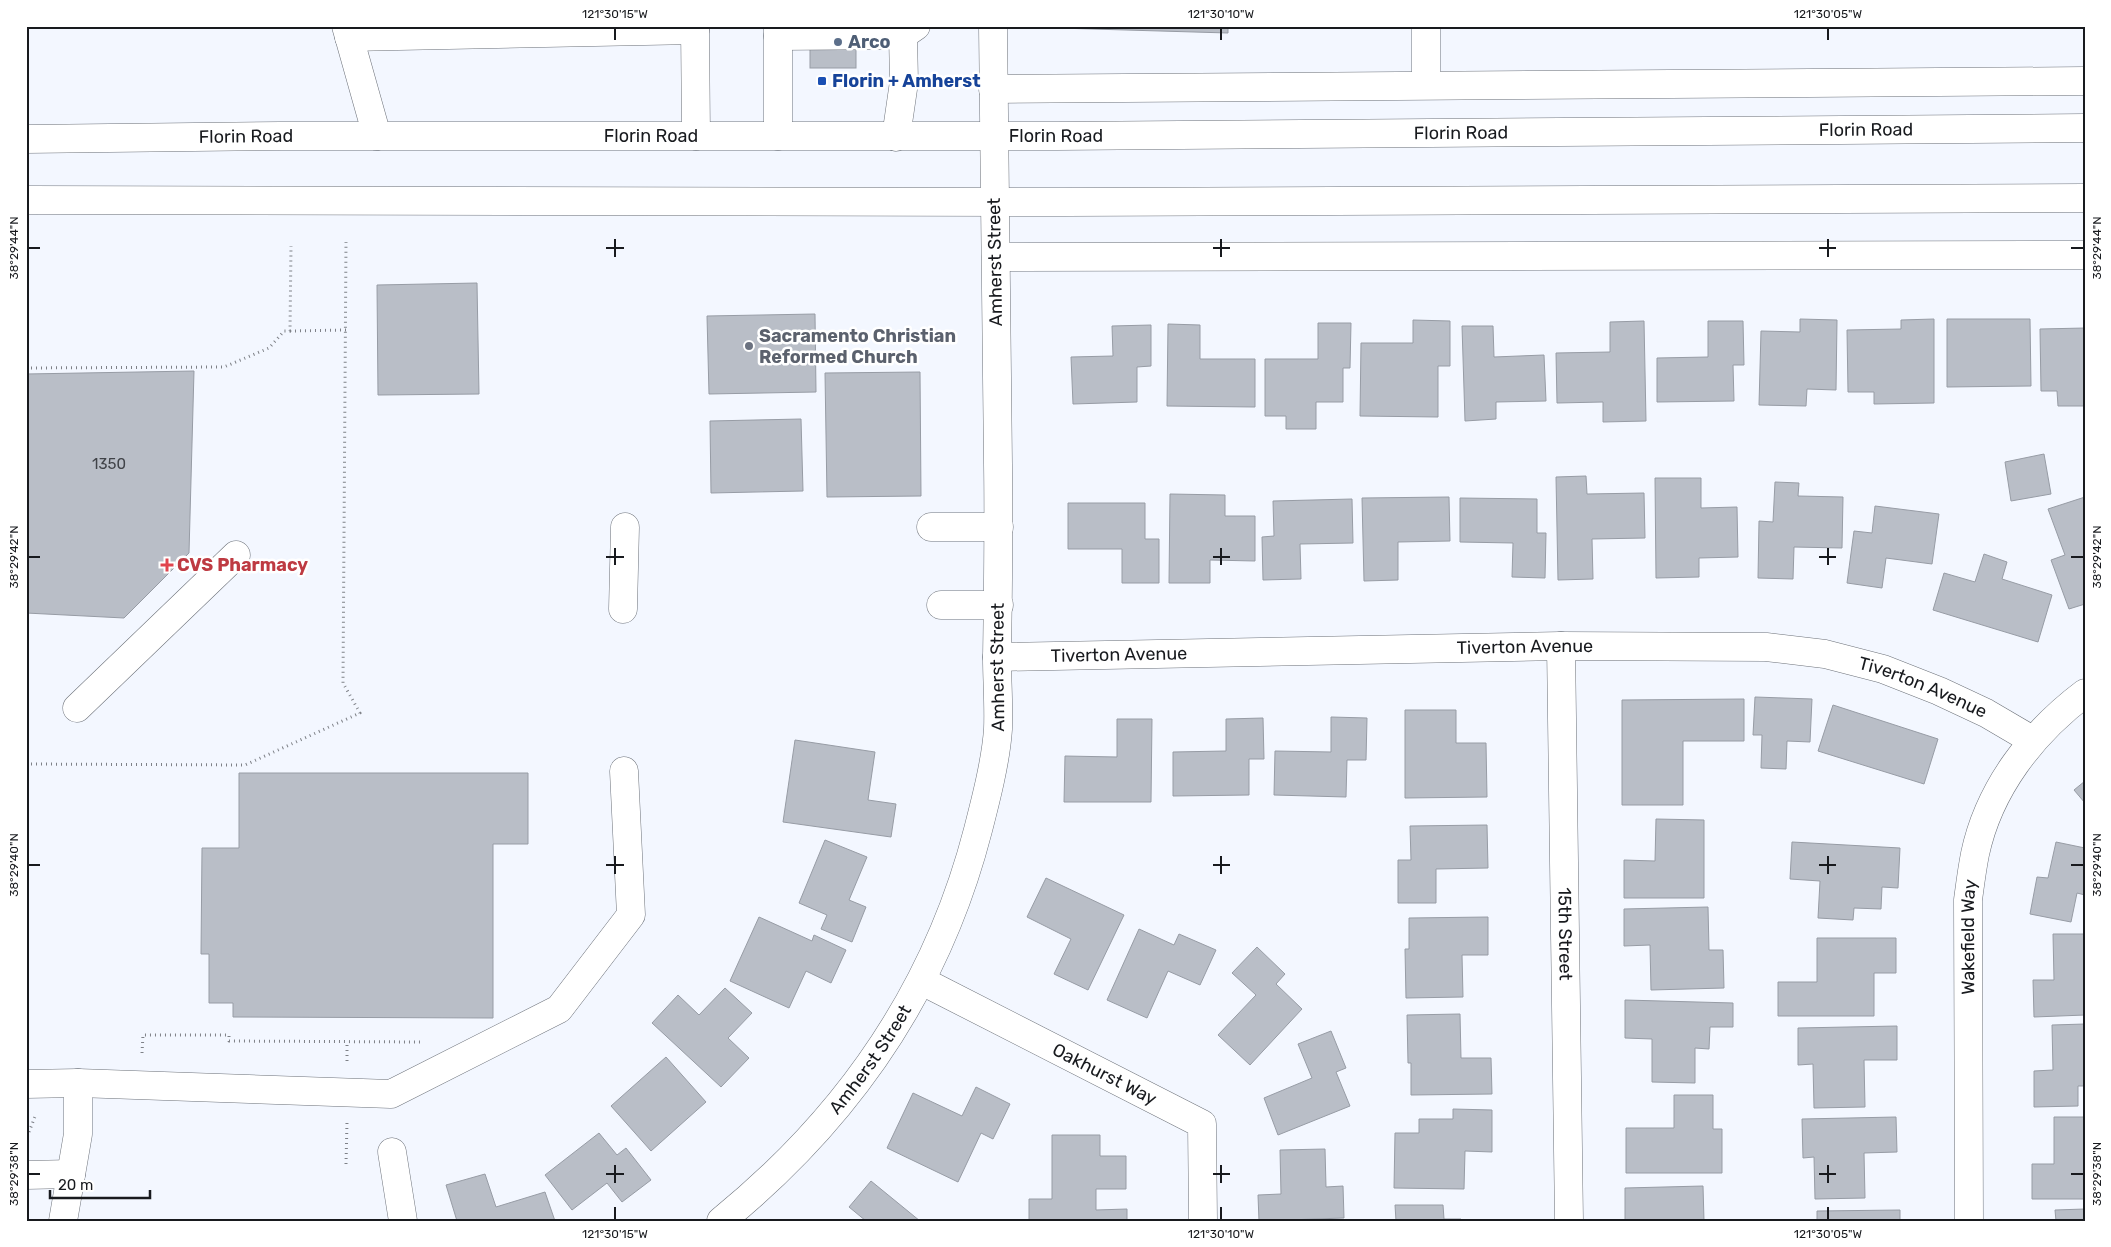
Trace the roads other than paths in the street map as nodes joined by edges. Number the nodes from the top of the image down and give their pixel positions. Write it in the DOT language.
graph roads {
  1 [pos="993,26"];
  2 [pos="1426,26"];
  3 [pos="695,28"];
  4 [pos="778,31"];
  5 [pos="909,31"];
  6 [pos="348,32"];
  7 [pos="2085,81"];
  8 [pos="1426,85"];
  9 [pos="993,89"];
  10 [pos="2085,128"];
  11 [pos="377,136"];
  12 [pos="696,136"];
  13 [pos="778,136"];
  14 [pos="994,136"];
  15 [pos="896,137"];
  16 [pos="26,139"];
  17 [pos="2085,198"];
  18 [pos="26,200"];
  19 [pos="994,202"];
  20 [pos="2085,255"];
  21 [pos="996,257"];
  22 [pos="625,527"];
  23 [pos="931,527"];
  24 [pos="999,527"];
  25 [pos="236,555"];
  26 [pos="941,605"];
  27 [pos="999,605"];
  28 [pos="623,609"];
  29 [pos="1561,646"];
  30 [pos="997,657"];
  31 [pos="2085,693"];
  32 [pos="77,708"];
  33 [pos="2032,740"];
  34 [pos="624,771"];
  35 [pos="922,981"];
  36 [pos="78,1083"];
  37 [pos="38,1084"];
  38 [pos="392,1152"];
  39 [pos="71,1174"];
  40 [pos="26,1175"];
  41 [pos="63,1221"];
  42 [pos="403,1221"];
  43 [pos="721,1221"];
  44 [pos="1203,1221"];
  45 [pos="1569,1221"];
  46 [pos="1969,1221"];
  1 -- 9 [label="street, Amherst Street"];
  2 -- 8 [label="street"];
  3 -- 6 [label="street"];
  3 -- 12 [label="street"];
  4 -- 5 [label="street"];
  4 -- 13 [label="street"];
  5 -- 15 [label="street"];
  6 -- 11 [label="street"];
  7 -- 8 [label="street"];
  8 -- 9 [label="street"];
  9 -- 14 [label="street, Amherst Street"];
  10 -- 14 [label="street, Florin Road"];
  11 -- 12 [label="street, Florin Road"];
  11 -- 16 [label="street, Florin Road"];
  12 -- 13 [label="street, Florin Road"];
  13 -- 15 [label="street, Florin Road"];
  14 -- 15 [label="street, Florin Road"];
  14 -- 19 [label="street, Amherst Street"];
  17 -- 19 [label="street"];
  18 -- 19 [label="street"];
  19 -- 21 [label="street, Amherst Street"];
  20 -- 21 [label="street"];
  21 -- 24 [label="street, Amherst Street"];
  22 -- 28 [label="street"];
  23 -- 24 [label="street"];
  24 -- 27 [label="street, Amherst Street"];
  25 -- 32 [label="street"];
  26 -- 27 [label="street"];
  27 -- 30 [label="street, Amherst Street"];
  29 -- 30 [label="street, Tiverton Avenue"];
  29 -- 33 [label="street, Tiverton Avenue"];
  29 -- 45 [label="street, 15th Street"];
  30 -- 35 [label="street, Amherst Street"];
  31 -- 33 [label="street, Wakefield Way"];
  33 -- 46 [label="street, Wakefield Way"];
  34 -- 36 [label="street"];
  35 -- 43 [label="street, Amherst Street"];
  35 -- 44 [label="street, Oakhurst Way"];
  36 -- 37 [label="street"];
  36 -- 39 [label="street"];
  38 -- 42 [label="street"];
  39 -- 40 [label="street"];
  39 -- 41 [label="street"];
}
